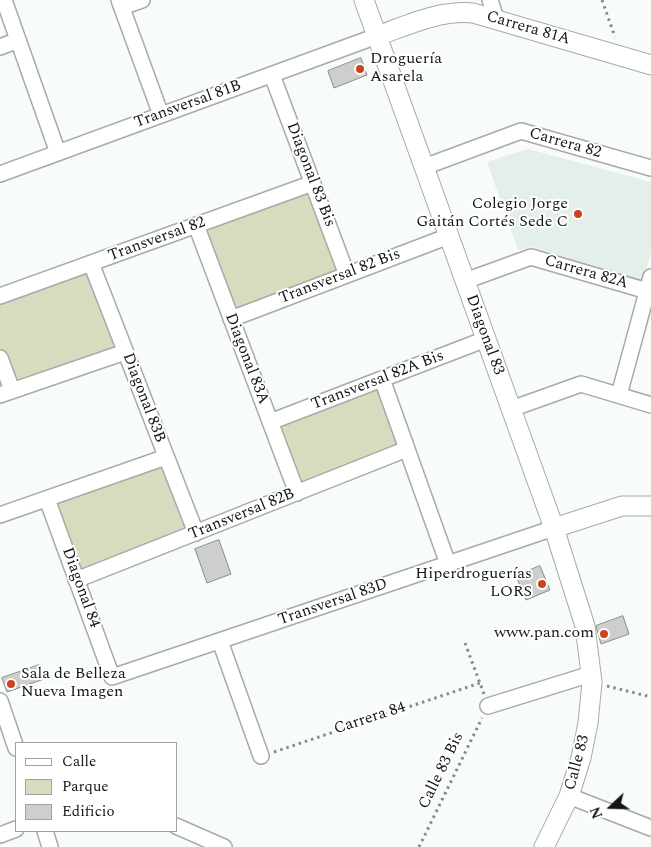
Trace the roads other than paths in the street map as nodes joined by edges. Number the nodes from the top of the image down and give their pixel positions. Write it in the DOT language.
graph roads {
  1 [pos="4,0"];
  2 [pos="142,0"];
  3 [pos="364,0"];
  4 [pos="490,0"];
  5 [pos="120,4"];
  6 [pos="496,19"];
  7 [pos="377,36"];
  8 [pos="18,40"];
  9 [pos="0,47"];
  10 [pos="651,65"];
  11 [pos="272,75"];
  12 [pos="161,115"];
  13 [pos="58,153"];
  14 [pos="424,166"];
  15 [pos="651,168"];
  16 [pos="0,174"];
  17 [pos="314,183"];
  18 [pos="196,226"];
  19 [pos="449,236"];
  20 [pos="91,263"];
  21 [pos="348,275"];
  22 [pos="465,281"];
  23 [pos="650,287"];
  24 [pos="0,296"];
  25 [pos="231,319"];
  26 [pos="486,339"];
  27 [pos="125,352"];
  28 [pos="0,358"];
  29 [pos="382,379"];
  30 [pos="6,392"];
  31 [pos="619,395"];
  32 [pos="651,405"];
  33 [pos="511,409"];
  34 [pos="270,422"];
  35 [pos="407,450"];
  36 [pos="166,457"];
  37 [pos="297,493"];
  38 [pos="47,498"];
  39 [pos="651,506"];
  40 [pos="0,515"];
  41 [pos="554,528"];
  42 [pos="196,533"];
  43 [pos="448,564"];
  44 [pos="76,580"];
  45 [pos="220,641"];
  46 [pos="112,677"];
  47 [pos="591,678"];
  48 [pos="0,701"];
  49 [pos="488,706"];
  50 [pos="15,745"];
  51 [pos="261,756"];
  52 [pos="570,796"];
  53 [pos="178,827"];
  54 [pos="651,828"];
  55 [pos="15,829"];
  56 [pos="45,832"];
  57 [pos="0,834"];
  58 [pos="50,847"];
  59 [pos="224,847"];
  60 [pos="544,847"];
  1 -- 8 [label="street"];
  2 -- 5 [label="street"];
  3 -- 7 [label="street, Diagonal 83"];
  4 -- 6 [label="street"];
  5 -- 12 [label="street"];
  6 -- 7 [label="street, Carrera 81A"];
  6 -- 10 [label="street, Carrera 81A"];
  7 -- 11 [label="street, Transversal 81B"];
  7 -- 14 [label="street, Diagonal 83"];
  8 -- 9 [label="street"];
  8 -- 13 [label="street"];
  11 -- 12 [label="street, Transversal 81B"];
  11 -- 17 [label="street, Diagonal 83 Bis"];
  12 -- 13 [label="street, Transversal 81B"];
  13 -- 16 [label="street, Transversal 81B"];
  14 -- 15 [label="street, Carrera 82"];
  14 -- 19 [label="street, Diagonal 83"];
  17 -- 18 [label="street, Transversal 82"];
  17 -- 21 [label="street, Diagonal 83 Bis"];
  18 -- 20 [label="street, Transversal 82"];
  18 -- 25 [label="street, Diagonal 83A"];
  19 -- 21 [label="street, Transversal 82 Bis"];
  19 -- 22 [label="street, Diagonal 83"];
  20 -- 24 [label="street, Transversal 82"];
  20 -- 27 [label="street, Diagonal 83B"];
  21 -- 25 [label="street, Transversal 82 Bis"];
  22 -- 23 [label="street, Carrera 82A"];
  22 -- 26 [label="street, Diagonal 83"];
  23 -- 31 [label="street"];
  25 -- 34 [label="street, Diagonal 83A"];
  26 -- 29 [label="street, Transversal 82A Bis"];
  26 -- 33 [label="street, Diagonal 83"];
  27 -- 30 [label="street"];
  27 -- 36 [label="street, Diagonal 83B"];
  28 -- 30 [label="street"];
  29 -- 34 [label="street, Transversal 82A Bis"];
  29 -- 35 [label="street"];
  31 -- 32 [label="street"];
  31 -- 33 [label="street"];
  33 -- 41 [label="street, Diagonal 83"];
  34 -- 37 [label="street, Diagonal 83A"];
  35 -- 37 [label="street, Transversal 82B"];
  35 -- 43 [label="street"];
  36 -- 38 [label="street"];
  36 -- 42 [label="street, Diagonal 83B"];
  37 -- 42 [label="street, Transversal 82B"];
  38 -- 40 [label="street"];
  38 -- 44 [label="street, Diagonal 84"];
  39 -- 41 [label="street"];
  41 -- 43 [label="street, Transversal 83D"];
  41 -- 47 [label="street, Diagonal 83"];
  42 -- 44 [label="street, Transversal 82B"];
  43 -- 45 [label="street, Transversal 83D"];
  44 -- 46 [label="street, Diagonal 84"];
  45 -- 46 [label="street, Transversal 83D"];
  45 -- 51 [label="street"];
  47 -- 49 [label="street"];
  47 -- 52 [label="street, Calle 83"];
  48 -- 50 [label="street"];
  52 -- 54 [label="street"];
  52 -- 60 [label="street, Calle 83"];
  53 -- 59 [label="street"];
  55 -- 57 [label="street"];
  56 -- 58 [label="street"];
}
